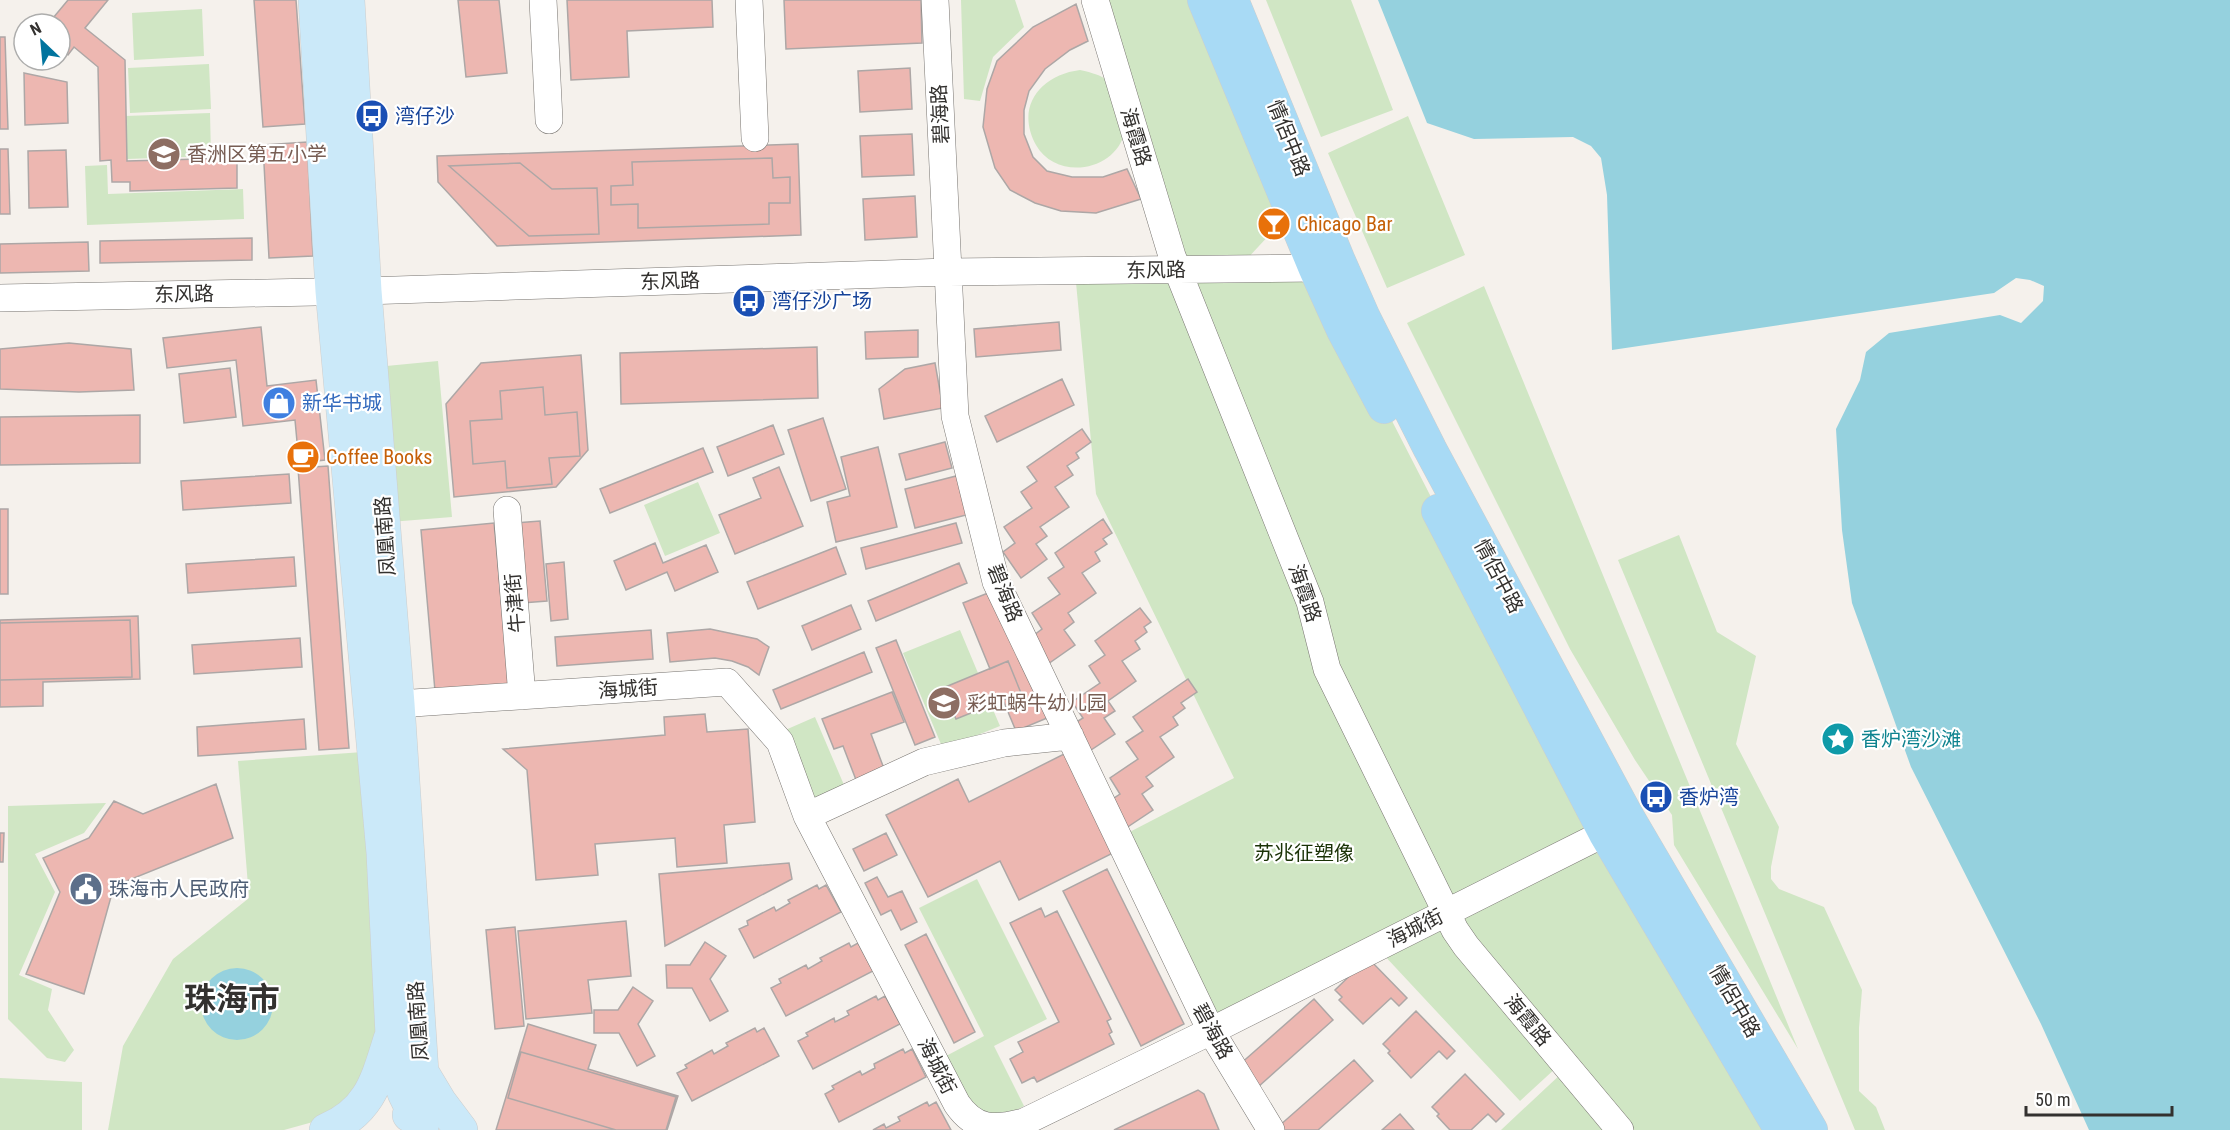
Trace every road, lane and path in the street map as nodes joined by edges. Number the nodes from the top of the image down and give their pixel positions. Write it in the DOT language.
graph roads {
  1 [pos="315,0"];
  2 [pos="348,0"];
  3 [pos="543,0"];
  4 [pos="749,0"];
  5 [pos="935,0"];
  6 [pos="1095,0"];
  7 [pos="1204,0"];
  8 [pos="1232,0"];
  9 [pos="549,120"];
  10 [pos="755,138"];
  11 [pos="1326,263"];
  12 [pos="1176,270"];
  13 [pos="948,272"];
  14 [pos="332,291"];
  15 [pos="365,291"];
  16 [pos="0,298"];
  17 [pos="507,510"];
  18 [pos="522,696"];
  19 [pos="398,704"];
  20 [pos="1070,736"];
  21 [pos="807,816"];
  22 [pos="1605,833"];
  23 [pos="1446,913"];
  24 [pos="1211,1031"];
  25 [pos="392,1035"];
  26 [pos="422,1072"];
  27 [pos="412,1123"];
  28 [pos="326,1130"];
  29 [pos="461,1130"];
  30 [pos="1271,1130"];
  31 [pos="1620,1130"];
  32 [pos="1781,1130"];
  33 [pos="1811,1130"];
  1 -- 14 [label="main road, 凤凰南路"];
  2 -- 15 [label="main road, 凤凰南路"];
  3 -- 9 [label="street"];
  4 -- 10 [label="street"];
  5 -- 13 [label="street, 碧海路"];
  6 -- 12 [label="street, 海霞路"];
  7 -- 11 [label="highway, 情侶中路"];
  8 -- 11 [label="highway, 情侶中路"];
  11 -- 12 [label="street, 东风路"];
  11 -- 22 [label="highway, 情侶中路"];
  11 -- 33 [label="highway, 情侶中路"];
  12 -- 13 [label="street, 东风路"];
  12 -- 23 [label="street, 海霞路"];
  13 -- 15 [label="street, 东风路"];
  13 -- 20 [label="street, 碧海路"];
  14 -- 15 [label="street, 东风路"];
  14 -- 16 [label="street, 东风路"];
  14 -- 25 [label="main road, 凤凰南路"];
  15 -- 19 [label="main road, 凤凰南路"];
  17 -- 18 [label="street, 牛津街"];
  18 -- 19 [label="street, 海城街"];
  18 -- 21 [label="street, 海城街"];
  19 -- 26 [label="main road, 凤凰南路"];
  20 -- 21 [label="street"];
  20 -- 24 [label="street, 碧海路"];
  21 -- 24 [label="street, 海城街"];
  22 -- 23 [label="street, 海城街"];
  22 -- 32 [label="highway, 情侶中路"];
  23 -- 24 [label="street, 海城街"];
  23 -- 31 [label="street, 海霞路"];
  24 -- 30 [label="street, 碧海路"];
  25 -- 27 [label="main road, 凤凰南路"];
  25 -- 28 [label="main road, 凤凰南路"];
  26 -- 27 [label="main road, 凤凰南路"];
  26 -- 29 [label="main road, 凤凰南路"];
}
